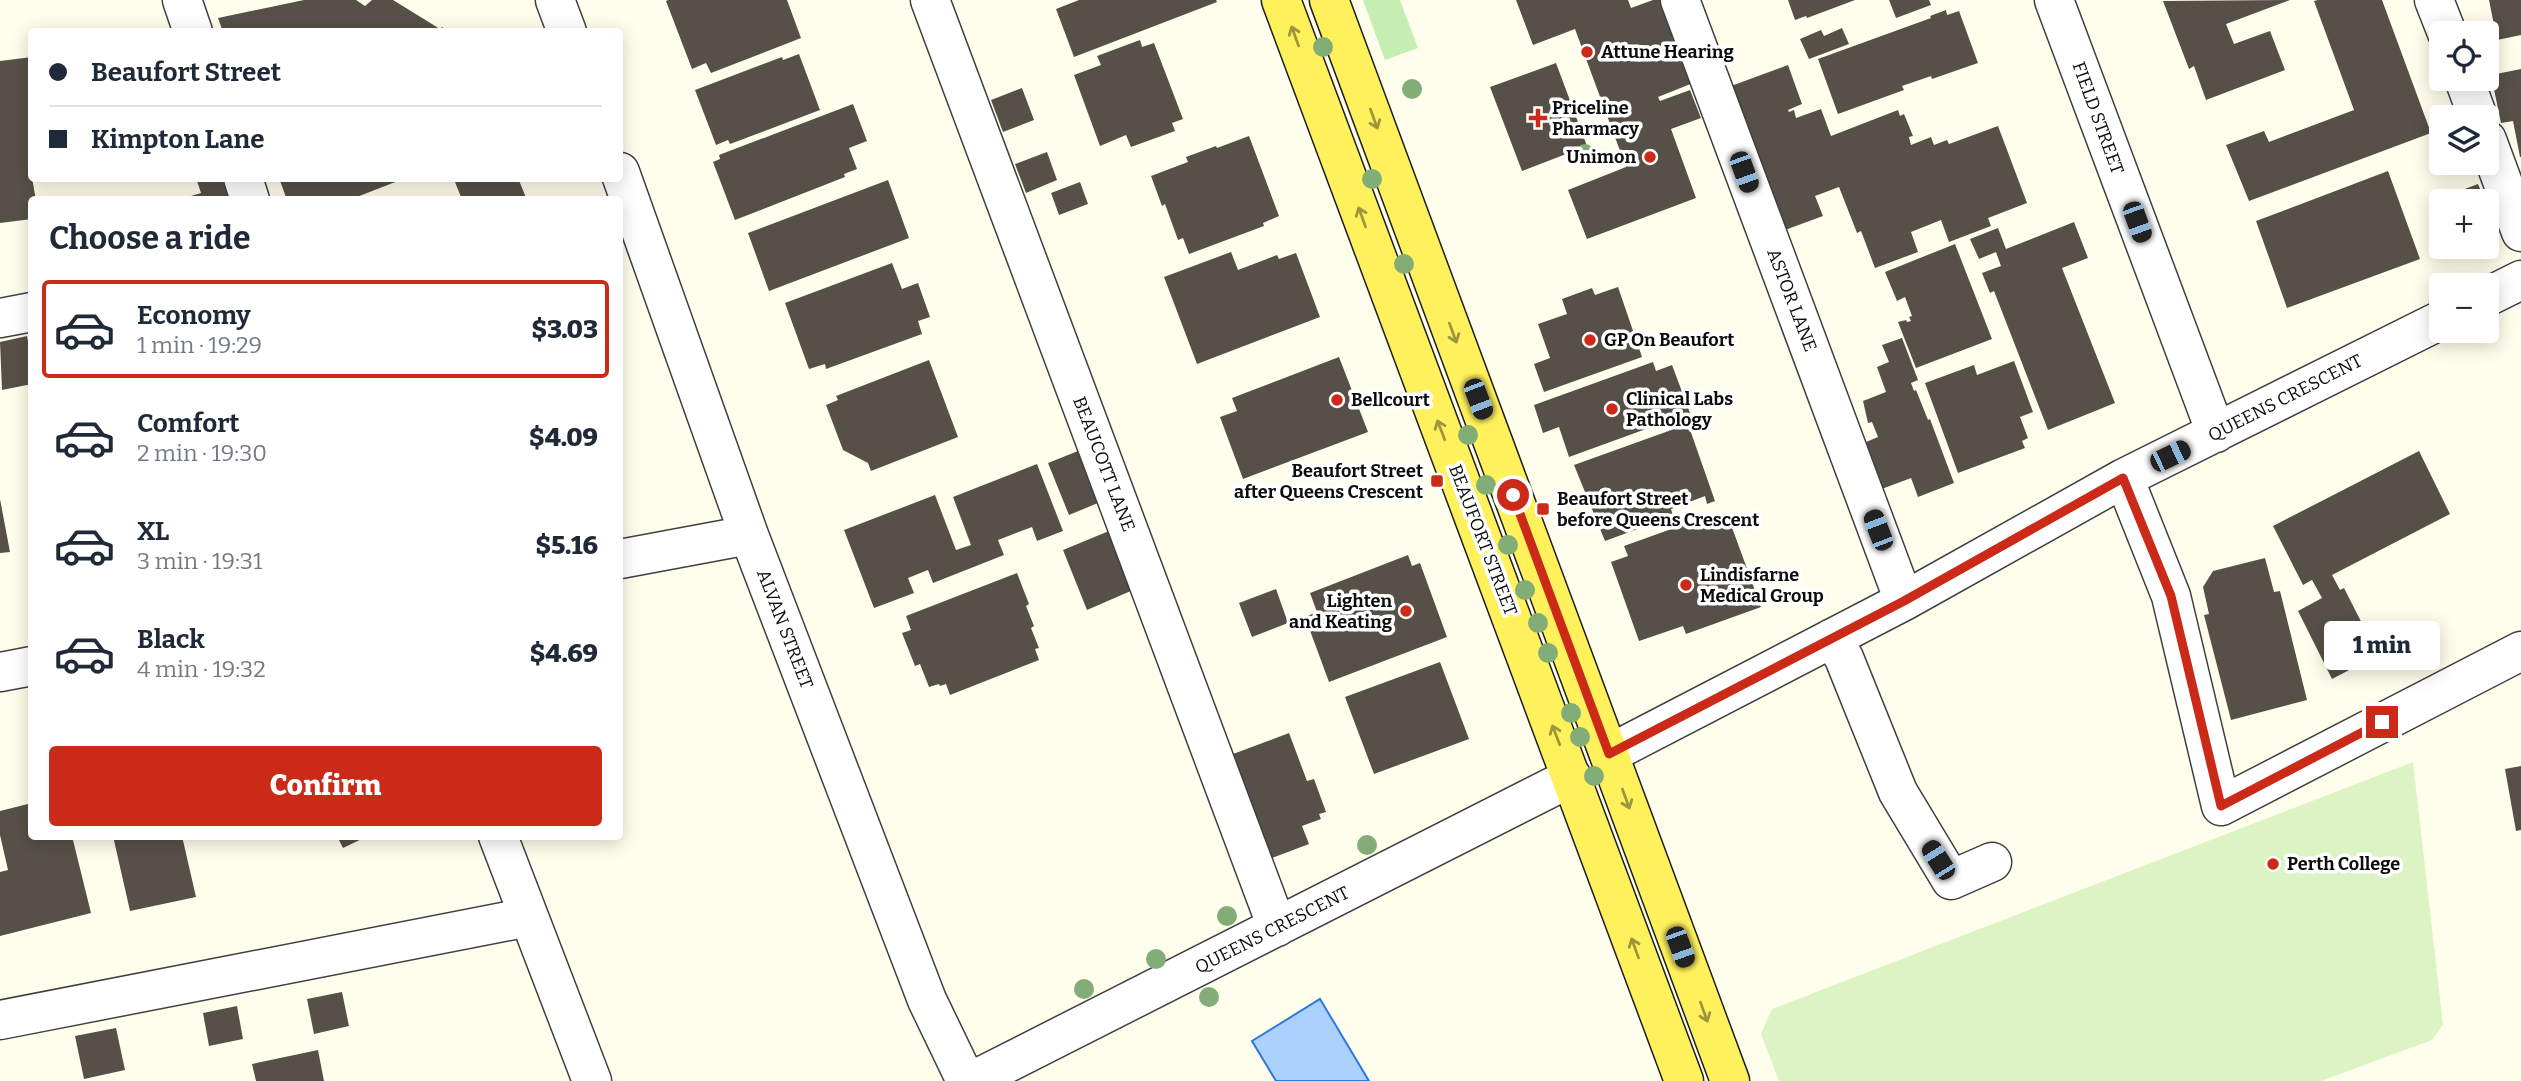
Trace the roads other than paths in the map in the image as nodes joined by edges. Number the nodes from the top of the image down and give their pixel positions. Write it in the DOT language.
graph roads {
  1 [pos="182,0"];
  2 [pos="555,0"];
  3 [pos="930,0"];
  4 [pos="1281,0"];
  5 [pos="1329,0"];
  6 [pos="1681,0"];
  7 [pos="2054,0"];
  8 [pos="2434,0"];
  9 [pos="2442,21"];
  10 [pos="192,28"];
  11 [pos="566,28"];
  12 [pos="2499,172"];
  13 [pos="623,180"];
  14 [pos="2521,232"];
  15 [pos="2521,280"];
  16 [pos="2499,291"];
  17 [pos="28,313"];
  18 [pos="0,318"];
  19 [pos="2429,326"];
  20 [pos="2216,433"];
  21 [pos="2123,478"];
  22 [pos="749,535"];
  23 [pos="623,558"];
  24 [pos="1904,601"];
  25 [pos="1832,638"];
  26 [pos="2521,651"];
  27 [pos="28,667"];
  28 [pos="0,672"];
  29 [pos="1609,754"];
  30 [pos="1572,777"];
  31 [pos="500,840"];
  32 [pos="1992,862"];
  33 [pos="529,917"];
  34 [pos="1277,928"];
  35 [pos="0,1020"];
  36 [pos="592,1081"];
  37 [pos="966,1081"];
  38 [pos="972,1081"];
  39 [pos="1684,1081"];
  40 [pos="1730,1081"];
  1 -- 10 [label="street"];
  2 -- 11 [label="street"];
  3 -- 34 [label="street, BEAUCOTT LANE"];
  30 -- 4 [label="main road, BEAUFORT STREET, one-way"];
  5 -- 29 [label="main road, one-way"];
  6 -- 24 [label="street, ASTOR LANE"];
  7 -- 20 [label="street, FIELD STREET"];
  8 -- 9 [label="street"];
  12 -- 14 [label="street"];
  13 -- 22 [label="street, ALVAN STREET"];
  15 -- 16 [label="street"];
  17 -- 18 [label="street"];
  19 -- 20 [label="street, QUEENS CRESCENT"];
  20 -- 21 [label="street, QUEENS CRESCENT"];
  21 -- 24 [label="street, QUEENS CRESCENT"];
  21 -- 26 [label="street"];
  22 -- 23 [label="street"];
  22 -- 37 [label="street, ALVAN STREET"];
  24 -- 25 [label="street, QUEENS CRESCENT"];
  25 -- 29 [label="street, QUEENS CRESCENT"];
  25 -- 32 [label="street"];
  27 -- 28 [label="street"];
  29 -- 40 [label="main road, one-way"];
  30 -- 34 [label="street, QUEENS CRESCENT"];
  39 -- 30 [label="main road, BEAUFORT STREET, one-way"];
  31 -- 33 [label="street"];
  33 -- 35 [label="street"];
  33 -- 36 [label="street"];
  34 -- 38 [label="street, QUEENS CRESCENT"];
}
